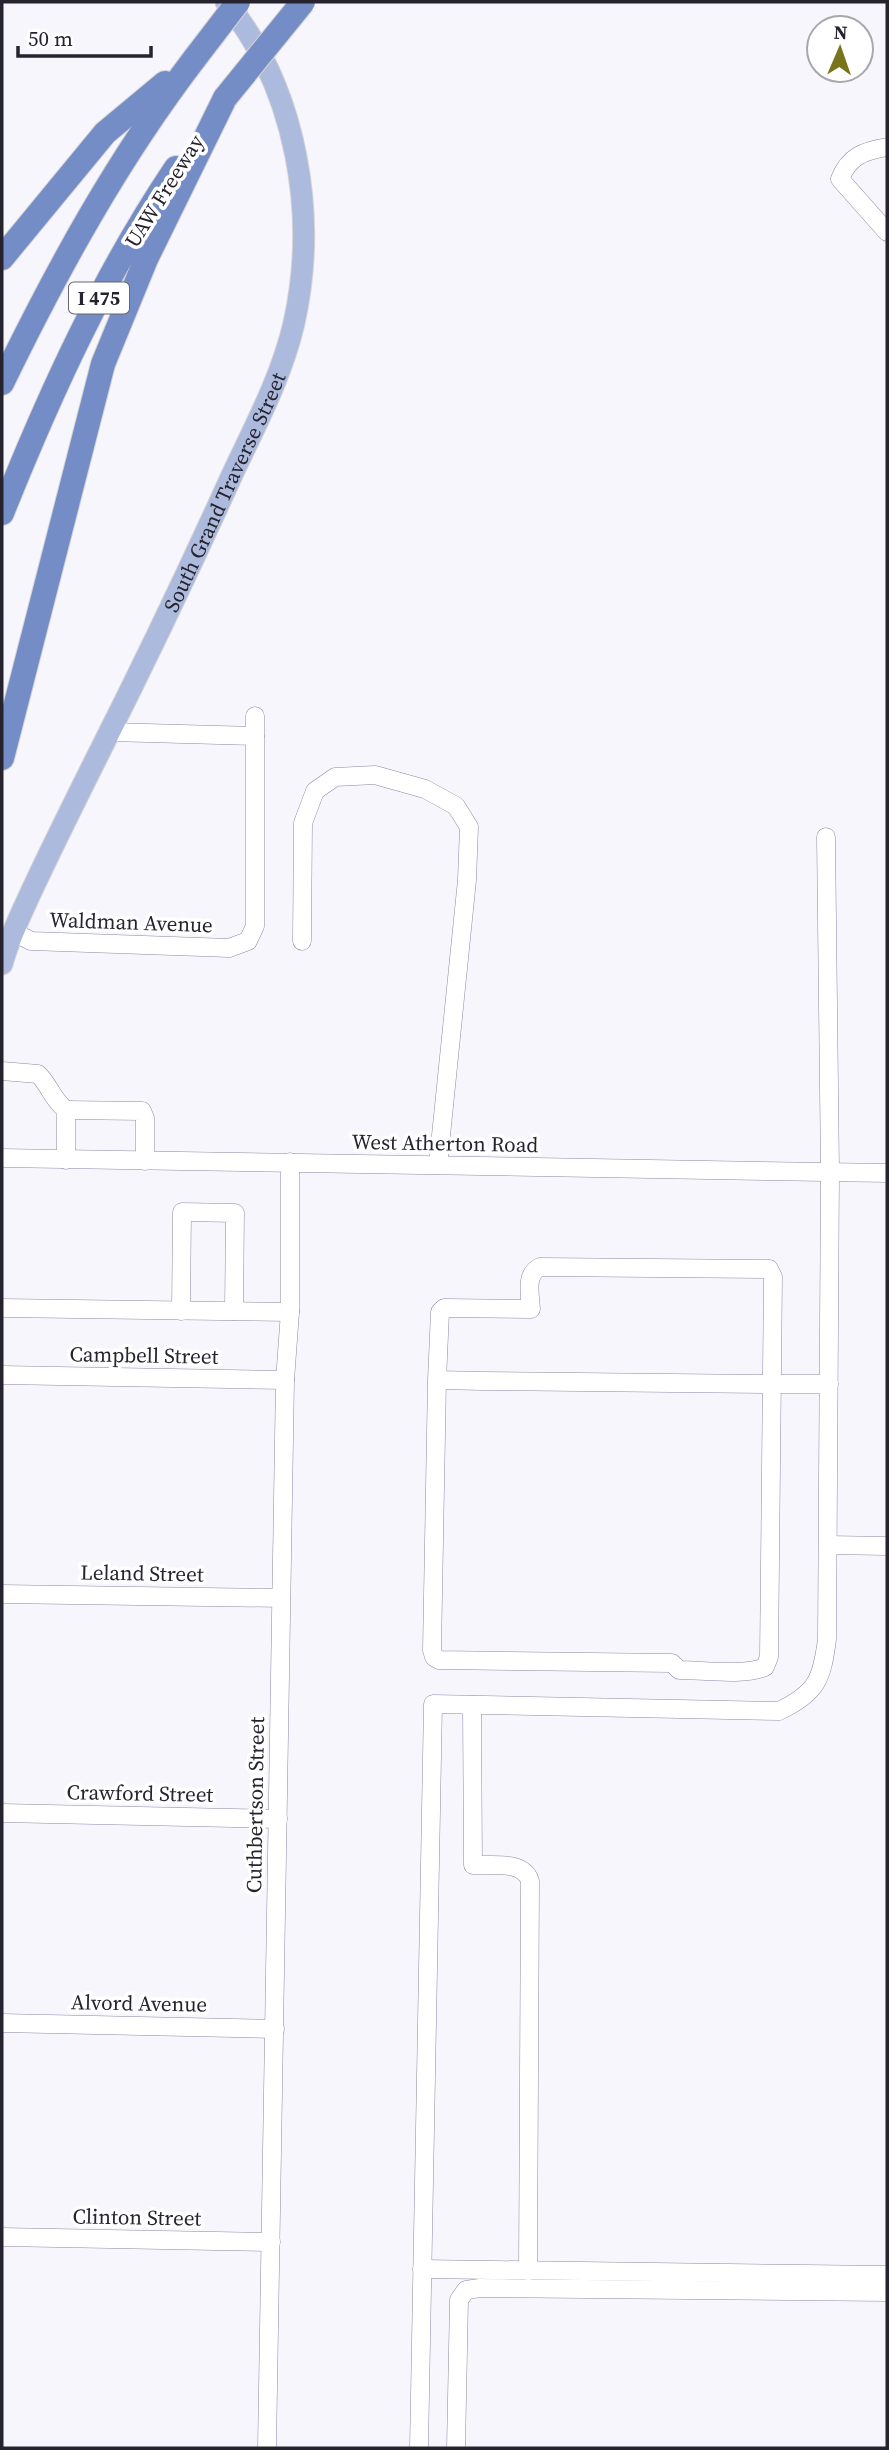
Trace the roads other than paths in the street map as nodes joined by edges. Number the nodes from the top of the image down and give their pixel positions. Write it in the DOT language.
graph roads {
  1 [pos="226,2"];
  2 [pos="238,2"];
  3 [pos="303,2"];
  4 [pos="195,58"];
  5 [pos="225,99"];
  6 [pos="887,147"];
  7 [pos="887,232"];
  8 [pos="2,258"];
  9 [pos="2,383"];
  10 [pos="2,513"];
  11 [pos="255,716"];
  12 [pos="110,732"];
  13 [pos="255,736"];
  14 [pos="2,758"];
  15 [pos="826,838"];
  16 [pos="14,932"];
  17 [pos="302,941"];
  18 [pos="2,964"];
  19 [pos="2,1071"];
  20 [pos="66,1110"];
  21 [pos="2,1158"];
  22 [pos="66,1160"];
  23 [pos="145,1161"];
  24 [pos="290,1163"];
  25 [pos="438,1165"];
  26 [pos="830,1172"];
  27 [pos="887,1173"];
  28 [pos="2,1308"];
  29 [pos="181,1311"];
  30 [pos="234,1311"];
  31 [pos="290,1312"];
  32 [pos="2,1375"];
  33 [pos="285,1380"];
  34 [pos="437,1380"];
  35 [pos="771,1384"];
  36 [pos="829,1384"];
  37 [pos="828,1545"];
  38 [pos="887,1546"];
  39 [pos="2,1594"];
  40 [pos="281,1598"];
  41 [pos="472,1705"];
  42 [pos="2,1813"];
  43 [pos="278,1819"];
  44 [pos="2,2023"];
  45 [pos="275,2029"];
  46 [pos="2,2237"];
  47 [pos="271,2242"];
  48 [pos="422,2269"];
  49 [pos="528,2271"];
  50 [pos="887,2274"];
  51 [pos="887,2292"];
  52 [pos="267,2448"];
  53 [pos="419,2448"];
  54 [pos="456,2448"];
  1 -- 12 [label="main road, South Grand Traverse Street"];
  2 -- 4 [label="highway, I 475, bridge"];
  3 -- 5 [label="highway, UAW Freeway / I 475, bridge"];
  4 -- 8 [label="highway"];
  4 -- 9 [label="highway, I 475"];
  5 -- 10 [label="highway, UAW Freeway / I 475"];
  5 -- 14 [label="highway"];
  6 -- 7 [label="street"];
  11 -- 13 [label="street"];
  12 -- 13 [label="street"];
  12 -- 16 [label="main road, South Grand Traverse Street"];
  13 -- 16 [label="street, Waldman Avenue"];
  15 -- 26 [label="street"];
  16 -- 18 [label="main road, South Grand Traverse Street"];
  17 -- 25 [label="street"];
  19 -- 20 [label="street"];
  20 -- 22 [label="street"];
  20 -- 23 [label="street"];
  21 -- 22 [label="street, West Atherton Road"];
  22 -- 23 [label="street, West Atherton Road"];
  23 -- 24 [label="street, West Atherton Road"];
  24 -- 25 [label="street, West Atherton Road"];
  24 -- 31 [label="street, Cuthbertson Street"];
  25 -- 26 [label="street, West Atherton Road"];
  26 -- 27 [label="street, West Atherton Road"];
  26 -- 36 [label="street"];
  28 -- 29 [label="street"];
  29 -- 30 [label="street"];
  29 -- 30 [label="street"];
  30 -- 31 [label="street"];
  31 -- 33 [label="street, Cuthbertson Street"];
  32 -- 33 [label="street, Campbell Street"];
  33 -- 40 [label="street, Cuthbertson Street"];
  34 -- 35 [label="street"];
  34 -- 35 [label="street"];
  34 -- 35 [label="street"];
  35 -- 36 [label="street"];
  36 -- 37 [label="street"];
  37 -- 38 [label="street"];
  37 -- 41 [label="street"];
  39 -- 40 [label="street, Leland Street"];
  40 -- 43 [label="street, Cuthbertson Street"];
  41 -- 48 [label="street"];
  41 -- 49 [label="street"];
  42 -- 43 [label="street, Crawford Street"];
  43 -- 45 [label="street, Cuthbertson Street"];
  44 -- 45 [label="street, Alvord Avenue"];
  45 -- 47 [label="street, Cuthbertson Street"];
  46 -- 47 [label="street, Clinton Street"];
  47 -- 52 [label="street, Cuthbertson Street"];
  48 -- 49 [label="street"];
  48 -- 53 [label="street"];
  49 -- 50 [label="street"];
  51 -- 54 [label="street"];
}
